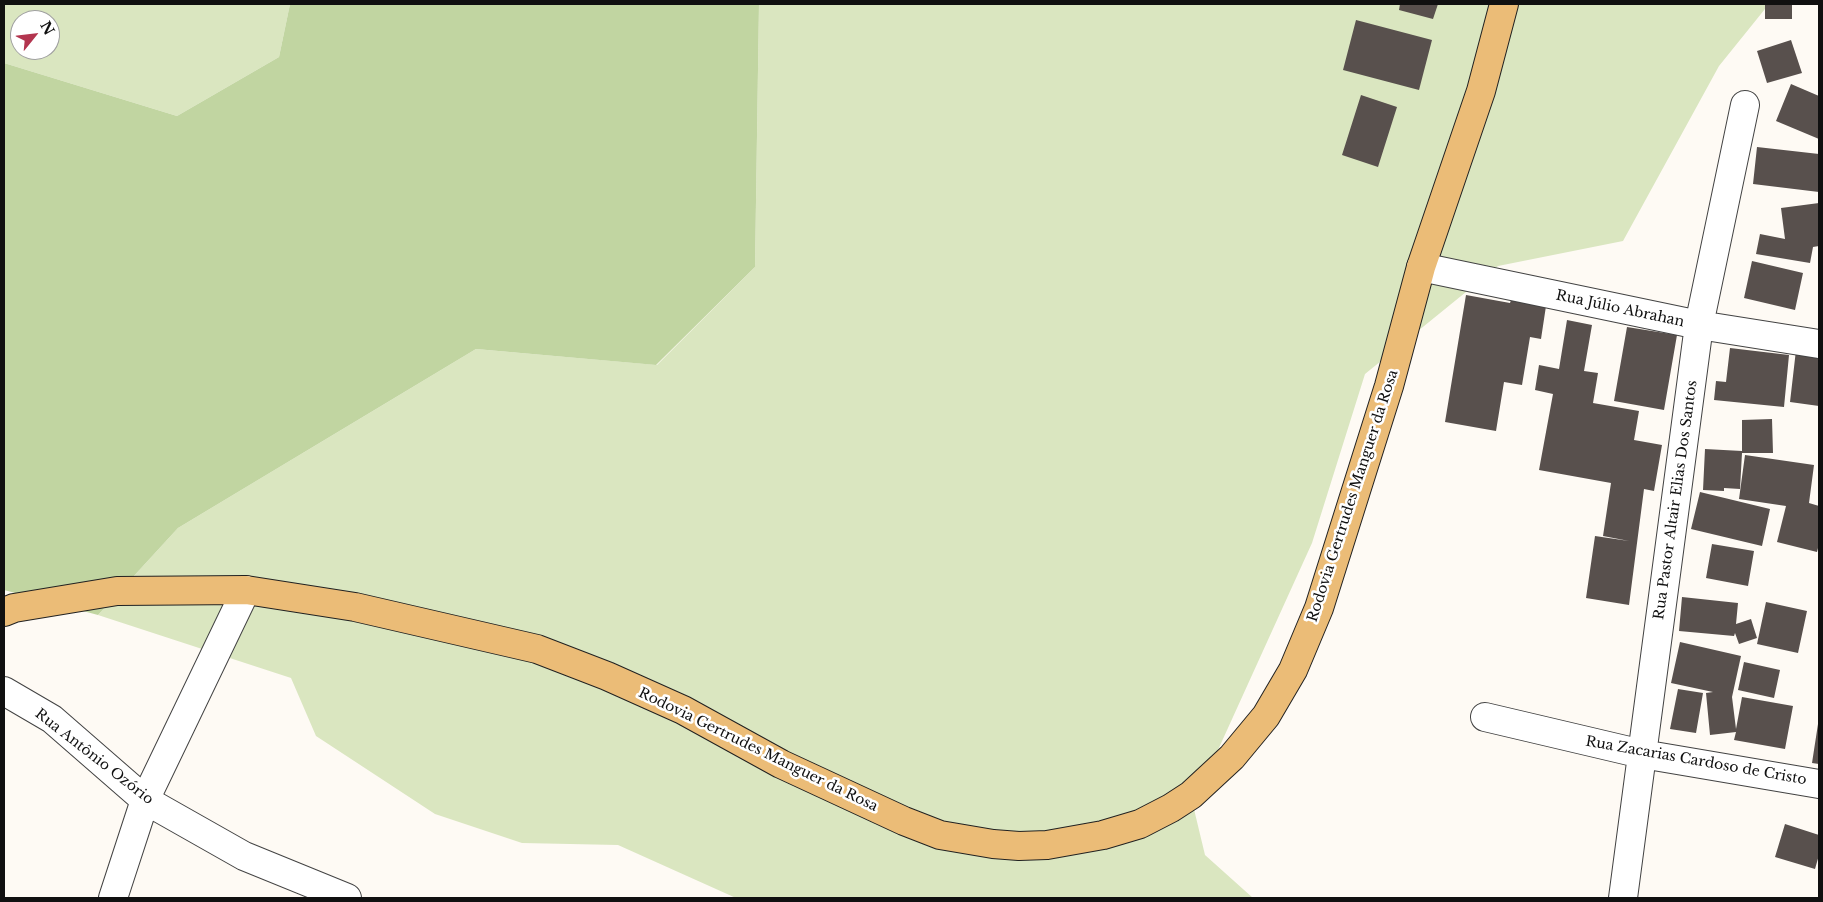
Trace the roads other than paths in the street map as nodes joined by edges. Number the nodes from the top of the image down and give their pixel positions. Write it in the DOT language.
graph roads {
  1 [pos="1504,4"];
  2 [pos="1745,104"];
  3 [pos="1421,267"];
  4 [pos="1700,325"];
  5 [pos="1819,344"];
  6 [pos="246,590"];
  7 [pos="4,612"];
  8 [pos="4,691"];
  9 [pos="1485,717"];
  10 [pos="1642,754"];
  11 [pos="1819,784"];
  12 [pos="146,800"];
  13 [pos="113,898"];
  14 [pos="347,898"];
  15 [pos="1623,898"];
  1 -- 3 [label="main road, Rodovia Gertrudes Manguer da Rosa"];
  2 -- 4 [label="street, Rua Pastor Altair Elias Dos Santos"];
  3 -- 4 [label="street, Rua Júlio Abrahan"];
  3 -- 6 [label="main road, Rodovia Gertrudes Manguer da Rosa"];
  4 -- 5 [label="street, Rua Júlio Abrahan"];
  4 -- 10 [label="street, Rua Pastor Altair Elias Dos Santos"];
  6 -- 7 [label="main road, Rodovia Gertrudes Manguer da Rosa"];
  6 -- 12 [label="street"];
  8 -- 12 [label="street, Rua Antônio Ozório"];
  9 -- 10 [label="street, Rua Zacarias Cardoso de Cristo"];
  10 -- 11 [label="street, Rua Zacarias Cardoso de Cristo"];
  10 -- 15 [label="street, Rua Pastor Altair Elias Dos Santos"];
  12 -- 13 [label="street"];
  12 -- 14 [label="street, Rua Antônio Ozório"];
}
